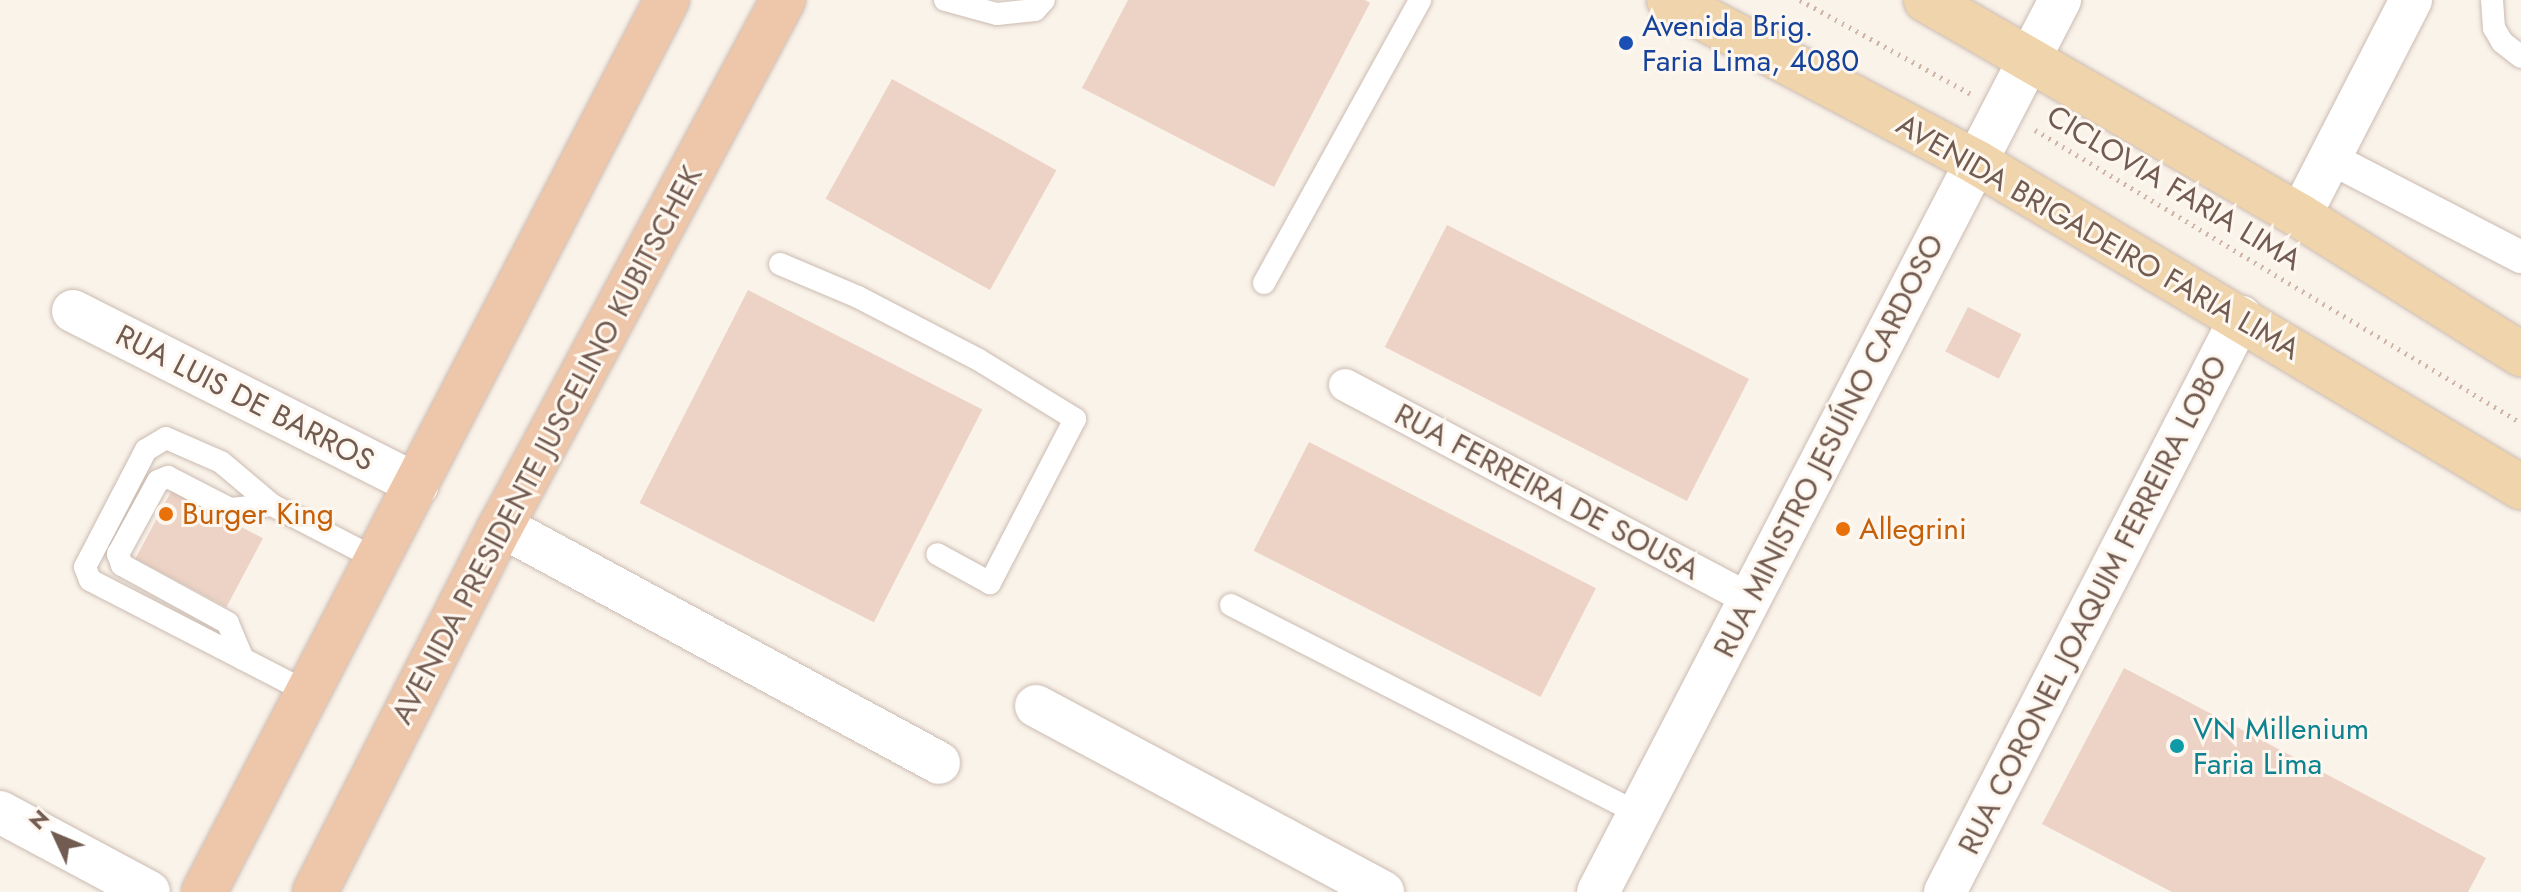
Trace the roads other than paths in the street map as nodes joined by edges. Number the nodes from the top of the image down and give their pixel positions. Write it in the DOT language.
graph roads {
  1 [pos="667,0"];
  2 [pos="783,0"];
  3 [pos="945,0"];
  4 [pos="1044,0"];
  5 [pos="1420,0"];
  6 [pos="1669,0"];
  7 [pos="1926,0"];
  8 [pos="2060,0"];
  9 [pos="2411,0"];
  10 [pos="2492,0"];
  11 [pos="2030,57"];
  12 [pos="2521,57"];
  13 [pos="2330,158"];
  14 [pos="1976,162"];
  15 [pos="2300,216"];
  16 [pos="2521,257"];
  17 [pos="780,264"];
  18 [pos="1264,283"];
  19 [pos="73,311"];
  20 [pos="2241,317"];
  21 [pos="2521,354"];
  22 [pos="1345,385"];
  23 [pos="417,485"];
  24 [pos="2521,487"];
  25 [pos="272,505"];
  26 [pos="501,526"];
  27 [pos="937,554"];
  28 [pos="378,560"];
  29 [pos="1750,599"];
  30 [pos="1231,605"];
  31 [pos="243,659"];
  32 [pos="309,693"];
  33 [pos="1036,706"];
  34 [pos="939,763"];
  35 [pos="0,812"];
  36 [pos="1639,814"];
  37 [pos="149,892"];
  38 [pos="204,892"];
  39 [pos="315,892"];
  40 [pos="1383,892"];
  41 [pos="1598,892"];
  42 [pos="1945,892"];
  1 -- 23 [label="highway"];
  2 -- 26 [label="highway, AVENIDA PRESIDENTE JUSCELINO KUBITSCHEK"];
  3 -- 4 [label="lane"];
  5 -- 18 [label="lane"];
  6 -- 14 [label="main road, AVENIDA BRIGADEIRO FARIA LIMA"];
  7 -- 11 [label="main road"];
  8 -- 11 [label="street, RUA MINISTRO JESUÍNO CARDOSO"];
  9 -- 13 [label="street"];
  10 -- 12 [label="lane"];
  11 -- 14 [label="street, RUA MINISTRO JESUÍNO CARDOSO"];
  11 -- 15 [label="main road"];
  13 -- 15 [label="street"];
  13 -- 16 [label="street"];
  14 -- 20 [label="main road, AVENIDA BRIGADEIRO FARIA LIMA"];
  14 -- 29 [label="street, RUA MINISTRO JESUÍNO CARDOSO"];
  15 -- 21 [label="main road"];
  17 -- 27 [label="lane"];
  19 -- 23 [label="street, RUA LUIS DE BARROS"];
  20 -- 24 [label="main road, AVENIDA BRIGADEIRO FARIA LIMA"];
  20 -- 42 [label="street, RUA CORONEL JOAQUIM FERREIRA LOBO"];
  22 -- 29 [label="street, RUA FERREIRA DE SOUSA"];
  23 -- 28 [label="highway"];
  25 -- 28 [label="lane"];
  25 -- 31 [label="lane"];
  25 -- 31 [label="lane"];
  26 -- 34 [label="street"];
  26 -- 39 [label="highway, AVENIDA PRESIDENTE JUSCELINO KUBITSCHEK"];
  28 -- 32 [label="highway"];
  29 -- 36 [label="street, RUA MINISTRO JESUÍNO CARDOSO"];
  30 -- 36 [label="lane"];
  31 -- 32 [label="lane"];
  32 -- 38 [label="highway"];
  33 -- 40 [label="street"];
  35 -- 37 [label="street"];
  36 -- 41 [label="street, RUA MINISTRO JESUÍNO CARDOSO"];
}
